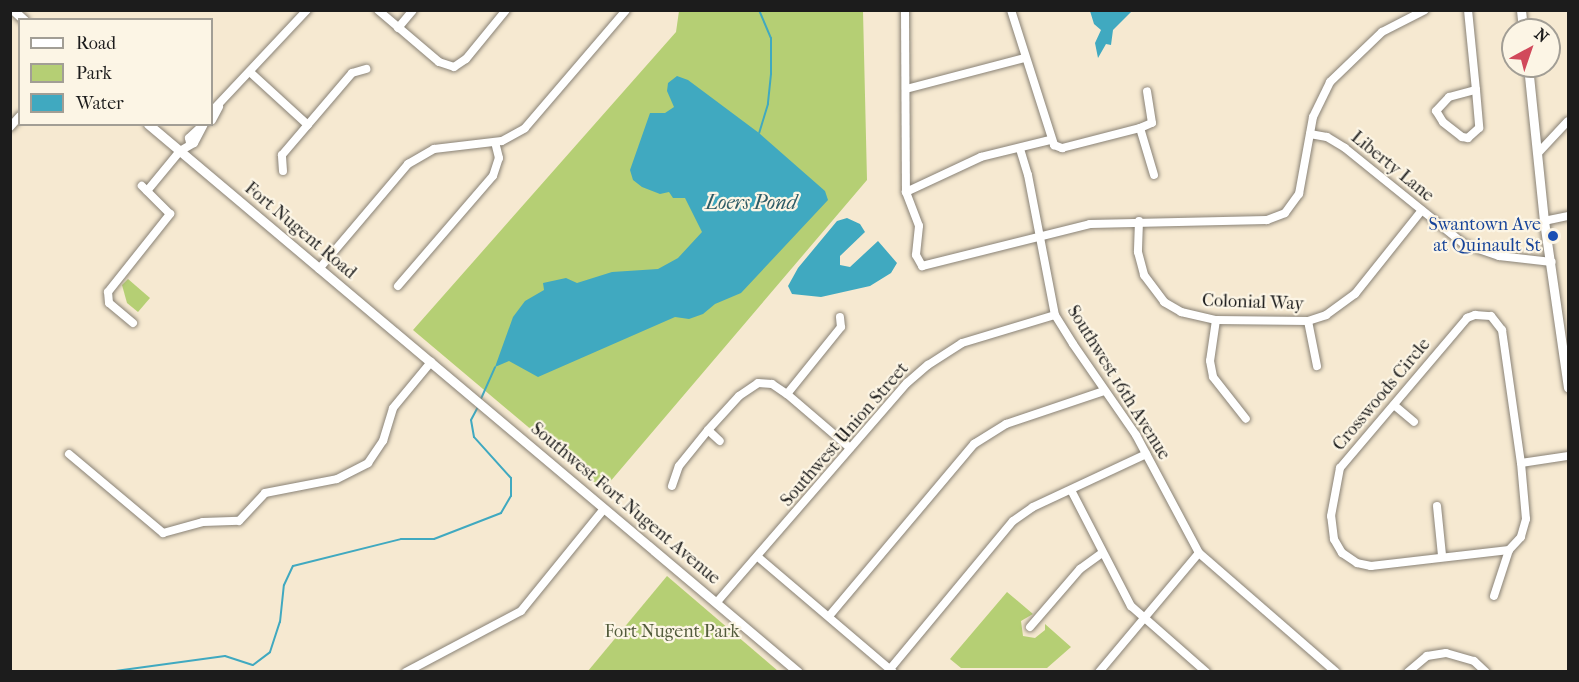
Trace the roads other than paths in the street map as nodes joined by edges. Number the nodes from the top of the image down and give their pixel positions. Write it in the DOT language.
graph roads {
  1 [pos="307,10"];
  2 [pos="378,10"];
  3 [pos="413,10"];
  4 [pos="506,10"];
  5 [pos="626,10"];
  6 [pos="905,10"];
  7 [pos="1011,10"];
  8 [pos="1425,10"];
  9 [pos="1468,10"];
  10 [pos="398,28"];
  11 [pos="1025,58"];
  12 [pos="366,69"];
  13 [pos="251,73"];
  14 [pos="1530,78"];
  15 [pos="906,89"];
  16 [pos="1476,90"];
  17 [pos="1147,91"];
  18 [pos="215,109"];
  19 [pos="1569,121"];
  20 [pos="308,125"];
  21 [pos="150,126"];
  22 [pos="204,126"];
  23 [pos="1140,128"];
  24 [pos="1310,134"];
  25 [pos="1050,140"];
  26 [pos="495,142"];
  27 [pos="1020,149"];
  28 [pos="180,151"];
  29 [pos="1539,153"];
  30 [pos="283,171"];
  31 [pos="1154,175"];
  32 [pos="906,192"];
  33 [pos="1422,210"];
  34 [pos="1569,216"];
  35 [pos="1139,221"];
  36 [pos="1544,221"];
  37 [pos="1039,236"];
  38 [pos="1552,262"];
  39 [pos="319,269"];
  40 [pos="398,286"];
  41 [pos="1055,315"];
  42 [pos="840,317"];
  43 [pos="1216,320"];
  44 [pos="1308,321"];
  45 [pos="133,323"];
  46 [pos="1567,356"];
  47 [pos="431,362"];
  48 [pos="1317,366"];
  49 [pos="1569,387"];
  50 [pos="1104,391"];
  51 [pos="787,394"];
  52 [pos="1394,405"];
  53 [pos="1246,419"];
  54 [pos="1414,422"];
  55 [pos="708,430"];
  56 [pos="720,441"];
  57 [pos="850,448"];
  58 [pos="69,454"];
  59 [pos="1146,454"];
  60 [pos="1569,456"];
  61 [pos="1521,463"];
  62 [pos="672,486"];
  63 [pos="1071,490"];
  64 [pos="1437,506"];
  65 [pos="603,510"];
  66 [pos="1509,550"];
  67 [pos="1199,553"];
  68 [pos="1101,554"];
  69 [pos="1442,555"];
  70 [pos="758,557"];
  71 [pos="1494,596"];
  72 [pos="717,602"];
  73 [pos="830,615"];
  74 [pos="1144,618"];
  75 [pos="1030,627"];
  76 [pos="892,670"];
  77 [pos="406,672"];
  78 [pos="798,672"];
  79 [pos="1099,672"];
  80 [pos="1206,672"];
  81 [pos="1336,672"];
  82 [pos="1408,672"];
  83 [pos="1486,672"];
  1 -- 13 [label="street"];
  2 -- 10 [label="street"];
  3 -- 10 [label="street"];
  4 -- 10 [label="street"];
  5 -- 26 [label="street"];
  6 -- 15 [label="street"];
  7 -- 11 [label="street"];
  8 -- 24 [label="street"];
  9 -- 16 [label="street"];
  11 -- 15 [label="street"];
  11 -- 25 [label="street"];
  12 -- 20 [label="street"];
  13 -- 18 [label="street"];
  13 -- 20 [label="street"];
  14 -- 29 [label="street"];
  15 -- 32 [label="street"];
  16 -- 16 [label="street"];
  17 -- 23 [label="street"];
  19 -- 29 [label="street"];
  20 -- 30 [label="street"];
  21 -- 28 [label="street, Fort Nugent Road"];
  22 -- 28 [label="street"];
  23 -- 25 [label="street"];
  23 -- 31 [label="street"];
  24 -- 33 [label="street, Liberty Lane"];
  24 -- 35 [label="street"];
  25 -- 27 [label="street"];
  26 -- 39 [label="street"];
  26 -- 40 [label="street"];
  27 -- 32 [label="street"];
  27 -- 37 [label="street, Southwest 16th Avenue"];
  28 -- 39 [label="street, Fort Nugent Road"];
  28 -- 45 [label="street"];
  29 -- 36 [label="street"];
  32 -- 37 [label="street"];
  33 -- 38 [label="street, Liberty Lane"];
  33 -- 44 [label="street, Colonial Way"];
  34 -- 36 [label="street"];
  35 -- 37 [label="street"];
  35 -- 43 [label="street, Colonial Way"];
  36 -- 38 [label="street"];
  37 -- 41 [label="street, Southwest 16th Avenue"];
  38 -- 46 [label="street"];
  39 -- 47 [label="street, Fort Nugent Road"];
  41 -- 50 [label="street, Southwest 16th Avenue"];
  41 -- 57 [label="street, Southwest Union Street"];
  42 -- 51 [label="street"];
  43 -- 44 [label="street, Colonial Way"];
  43 -- 53 [label="street"];
  44 -- 48 [label="street"];
  46 -- 49 [label="street"];
  47 -- 58 [label="street"];
  47 -- 65 [label="street, Southwest Fort Nugent Avenue"];
  50 -- 59 [label="street, Southwest 16th Avenue"];
  50 -- 73 [label="street"];
  51 -- 55 [label="street"];
  51 -- 57 [label="street"];
  52 -- 54 [label="street"];
  52 -- 61 [label="street, Crosswoods Circle"];
  52 -- 69 [label="street, Crosswoods Circle"];
  55 -- 56 [label="street"];
  55 -- 62 [label="street"];
  57 -- 70 [label="street, Southwest Union Street"];
  59 -- 63 [label="street"];
  59 -- 67 [label="street, Southwest 16th Avenue"];
  60 -- 61 [label="street"];
  61 -- 66 [label="street, Crosswoods Circle"];
  63 -- 68 [label="street"];
  63 -- 76 [label="street"];
  64 -- 69 [label="street"];
  65 -- 72 [label="street, Southwest Fort Nugent Avenue"];
  65 -- 77 [label="street"];
  66 -- 69 [label="street, Crosswoods Circle"];
  66 -- 71 [label="street"];
  67 -- 74 [label="street"];
  67 -- 81 [label="street, Southwest 16th Avenue"];
  68 -- 74 [label="street"];
  68 -- 75 [label="street"];
  70 -- 72 [label="street, Southwest Union Street"];
  70 -- 73 [label="street"];
  72 -- 78 [label="street, Southwest Fort Nugent Avenue"];
  73 -- 76 [label="street"];
  74 -- 79 [label="street"];
  74 -- 80 [label="street"];
  82 -- 83 [label="street"];
}
